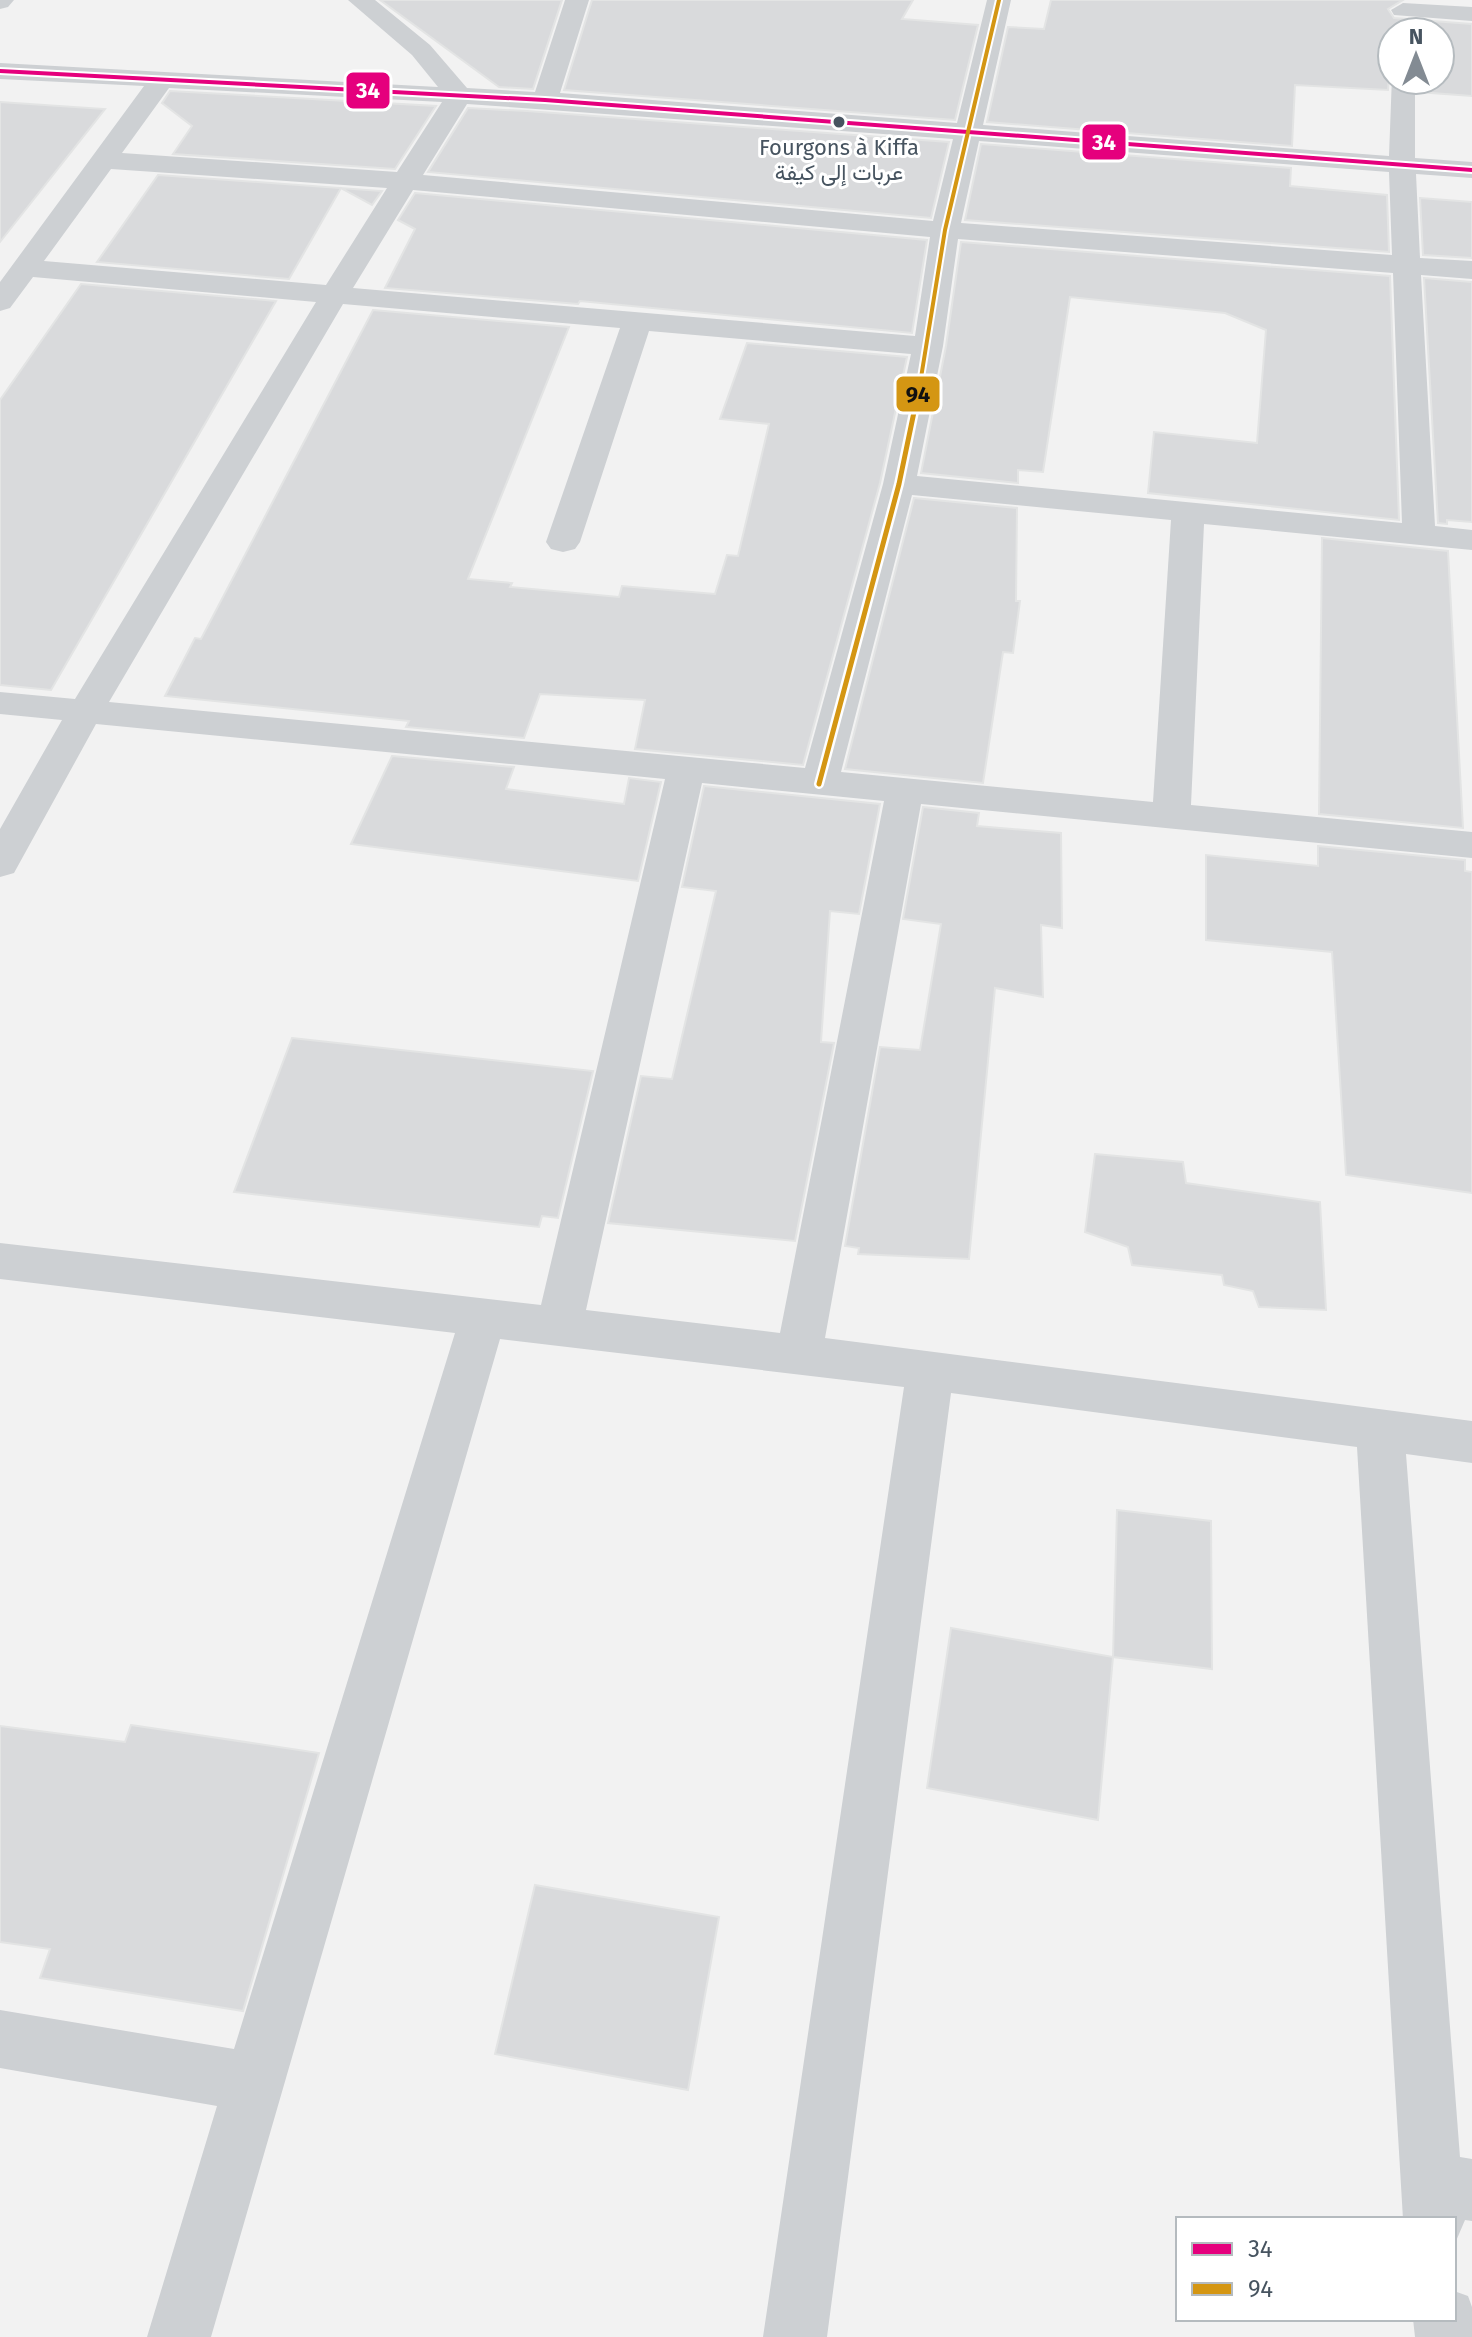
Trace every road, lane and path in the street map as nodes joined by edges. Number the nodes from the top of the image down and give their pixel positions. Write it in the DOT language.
graph roads {
  1 [pos="360,0"];
  2 [pos="577,0"];
  3 [pos="999,0"];
  4 [pos="1403,14"];
  5 [pos="1472,14"];
  6 [pos="0,71"];
  7 [pos="163,78"];
  8 [pos="459,95"];
  9 [pos="1402,96"];
  10 [pos="545,100"];
  11 [pos="966,132"];
  12 [pos="103,160"];
  13 [pos="1402,164"];
  14 [pos="1472,170"];
  15 [pos="404,181"];
  16 [pos="945,230"];
  17 [pos="1409,265"];
  18 [pos="25,268"];
  19 [pos="1472,270"];
  20 [pos="336,292"];
  21 [pos="0,302"];
  22 [pos="638,319"];
  23 [pos="928,346"];
  24 [pos="899,484"];
  25 [pos="1188,513"];
  26 [pos="1419,536"];
  27 [pos="1472,540"];
  28 [pos="563,542"];
  29 [pos="0,703"];
  30 [pos="86,712"];
  31 [pos="686,771"];
  32 [pos="819,784"];
  33 [pos="904,792"];
  34 [pos="1171,817"];
  35 [pos="1472,845"];
  36 [pos="0,864"];
  37 [pos="0,1261"];
  38 [pos="483,1317"];
  39 [pos="559,1326"];
  40 [pos="799,1354"];
  41 [pos="930,1370"];
  42 [pos="1380,1431"];
  43 [pos="1472,1442"];
  44 [pos="0,2039"];
  45 [pos="254,2082"];
  46 [pos="1445,2197"];
  47 [pos="179,2337"];
  48 [pos="795,2337"];
  1 -- 8 [label="street"];
  2 -- 10 [label="street"];
  3 -- 11 [label="street"];
  4 -- 5 [label="street"];
  6 -- 7 [label="street"];
  7 -- 8 [label="street"];
  7 -- 12 [label="street"];
  8 -- 10 [label="street"];
  8 -- 15 [label="street"];
  9 -- 13 [label="street"];
  10 -- 11 [label="street"];
  11 -- 13 [label="street"];
  11 -- 16 [label="street"];
  12 -- 15 [label="street"];
  12 -- 18 [label="street"];
  13 -- 14 [label="street"];
  13 -- 17 [label="street"];
  15 -- 16 [label="street"];
  15 -- 20 [label="street"];
  16 -- 17 [label="street"];
  16 -- 23 [label="street"];
  17 -- 19 [label="street"];
  17 -- 26 [label="street"];
  18 -- 20 [label="street"];
  18 -- 21 [label="street"];
  20 -- 22 [label="street"];
  20 -- 30 [label="street"];
  22 -- 23 [label="street"];
  22 -- 28 [label="street"];
  23 -- 24 [label="street"];
  24 -- 25 [label="street"];
  24 -- 32 [label="street"];
  25 -- 26 [label="street"];
  25 -- 34 [label="street"];
  26 -- 27 [label="street"];
  29 -- 30 [label="street"];
  30 -- 31 [label="street"];
  30 -- 36 [label="street"];
  31 -- 32 [label="street"];
  31 -- 39 [label="street"];
  32 -- 33 [label="street"];
  33 -- 34 [label="street"];
  33 -- 40 [label="street"];
  34 -- 35 [label="street"];
  37 -- 38 [label="street"];
  38 -- 39 [label="street"];
  38 -- 45 [label="street"];
  39 -- 40 [label="street"];
  40 -- 41 [label="street"];
  41 -- 42 [label="street"];
  41 -- 48 [label="street"];
  42 -- 43 [label="street"];
  42 -- 46 [label="street"];
  44 -- 45 [label="street"];
  45 -- 47 [label="street"];
}
